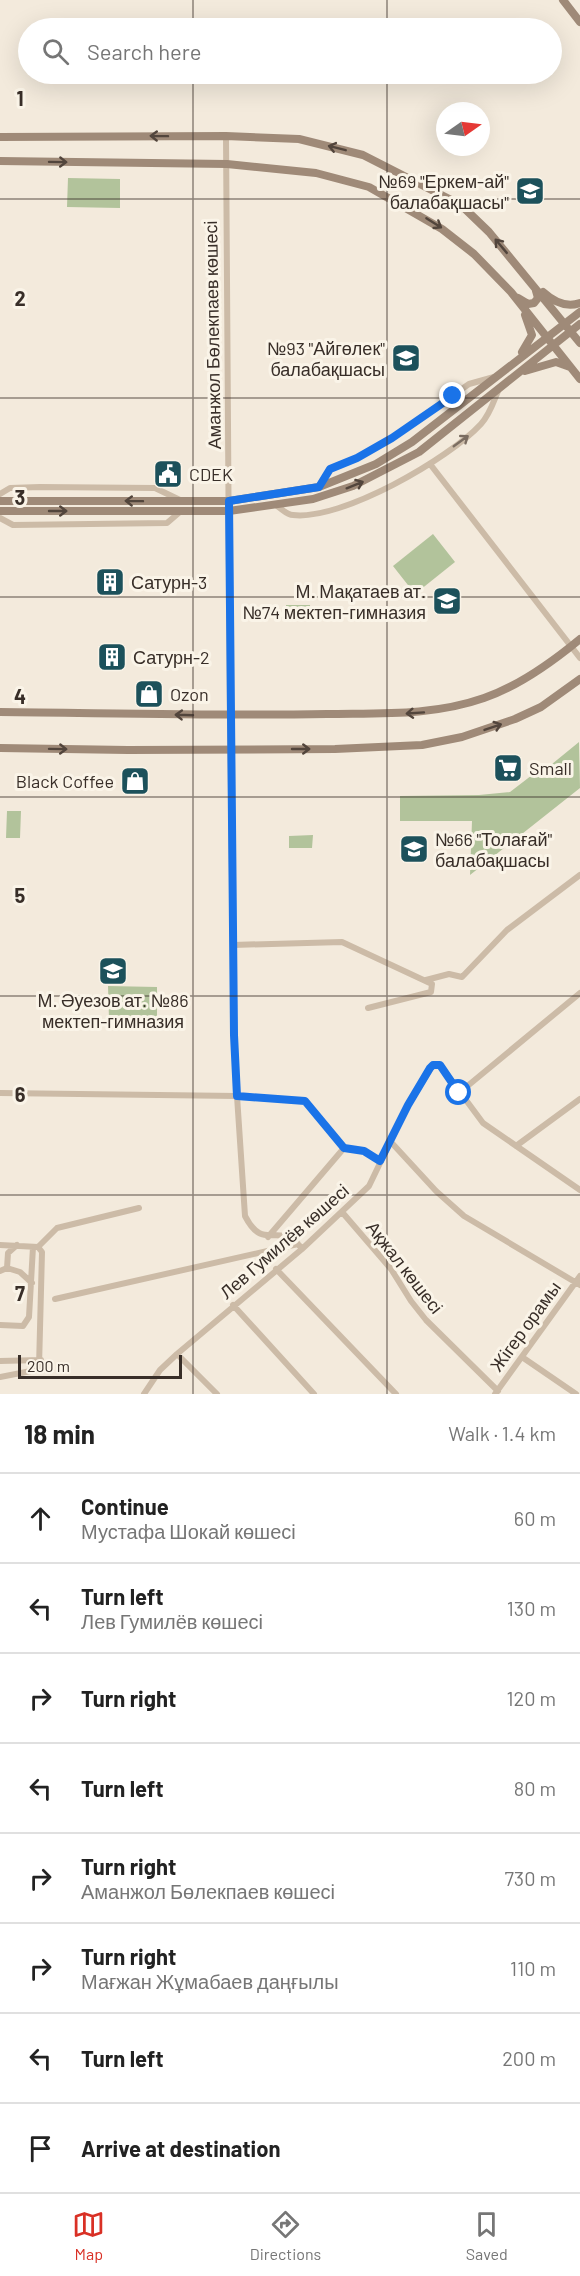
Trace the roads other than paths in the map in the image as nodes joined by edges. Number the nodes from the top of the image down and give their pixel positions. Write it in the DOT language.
graph roads {
  1 [pos="563,0"];
  2 [pos="580,22"];
  3 [pos="226,136"];
  4 [pos="0,137"];
  5 [pos="0,162"];
  6 [pos="227,164"];
  7 [pos="526,277"];
  8 [pos="535,287"];
  9 [pos="511,292"];
  10 [pos="580,303"];
  11 [pos="520,304"];
  12 [pos="580,312"];
  13 [pos="564,324"];
  14 [pos="580,324"];
  15 [pos="571,332"];
  16 [pos="547,336"];
  17 [pos="580,343"];
  18 [pos="554,346"];
  19 [pos="571,368"];
  20 [pos="503,371"];
  21 [pos="519,373"];
  22 [pos="494,377"];
  23 [pos="580,380"];
  24 [pos="499,388"];
  25 [pos="430,464"];
  26 [pos="319,487"];
  27 [pos="0,494"];
  28 [pos="0,501"];
  29 [pos="229,501"];
  30 [pos="277,506"];
  31 [pos="184,507"];
  32 [pos="0,511"];
  33 [pos="229,511"];
  34 [pos="0,518"];
  35 [pos="580,639"];
  36 [pos="571,647"];
  37 [pos="580,658"];
  38 [pos="580,679"];
  39 [pos="2,714"];
  40 [pos="230,716"];
  41 [pos="2,746"];
  42 [pos="231,749"];
  43 [pos="580,875"];
  44 [pos="234,945"];
  45 [pos="426,980"];
  46 [pos="580,993"];
  47 [pos="368,1008"];
  48 [pos="0,1093"];
  49 [pos="459,1093"];
  50 [pos="237,1096"];
  51 [pos="580,1099"];
  52 [pos="390,1141"];
  53 [pos="516,1146"];
  54 [pos="344,1148"];
  55 [pos="380,1161"];
  56 [pos="579,1188"];
  57 [pos="139,1208"];
  58 [pos="342,1212"];
  59 [pos="267,1237"];
  60 [pos="0,1245"];
  61 [pos="17,1245"];
  62 [pos="300,1246"];
  63 [pos="36,1247"];
  64 [pos="276,1269"];
  65 [pos="4,1270"];
  66 [pos="579,1281"];
  67 [pos="32,1283"];
  68 [pos="55,1299"];
  69 [pos="233,1305"];
  70 [pos="0,1325"];
  71 [pos="177,1354"];
  72 [pos="522,1357"];
  73 [pos="40,1360"];
  74 [pos="0,1361"];
  75 [pos="0,1377"];
  76 [pos="496,1392"];
  77 [pos="144,1394"];
  78 [pos="217,1394"];
  79 [pos="314,1394"];
  80 [pos="396,1394"];
  81 [pos="576,1394"];
  1 -- 2 [label="street"];
  3 -- 4 [label="street, one-way"];
  3 -- 6 [label="street, Аманжол Бөлекпаев көшесі"];
  7 -- 3 [label="street, one-way"];
  5 -- 6 [label="street, one-way"];
  6 -- 9 [label="street, one-way"];
  6 -- 29 [label="street, Аманжол Бөлекпаев көшесі"];
  7 -- 8 [label="street"];
  7 -- 10 [label="street"];
  8 -- 9 [label="street"];
  8 -- 13 [label="street"];
  9 -- 11 [label="street"];
  11 -- 16 [label="street"];
  11 -- 20 [label="street"];
  12 -- 13 [label="street"];
  13 -- 15 [label="street"];
  13 -- 16 [label="street"];
  14 -- 15 [label="street"];
  15 -- 17 [label="street"];
  15 -- 18 [label="street"];
  16 -- 18 [label="street"];
  16 -- 20 [label="street"];
  18 -- 19 [label="street"];
  18 -- 21 [label="street"];
  19 -- 21 [label="street"];
  19 -- 23 [label="street"];
  20 -- 22 [label="street"];
  21 -- 24 [label="street"];
  22 -- 26 [label="street"];
  22 -- 26 [label="street"];
  25 -- 24 [label="street, one-way"];
  30 -- 24 [label="street, one-way"];
  25 -- 30 [label="street"];
  25 -- 36 [label="street"];
  26 -- 29 [label="street"];
  27 -- 31 [label="street"];
  31 -- 28 [label="street, one-way"];
  29 -- 31 [label="street"];
  29 -- 33 [label="street, Аманжол Бөлекпаев көшесі"];
  30 -- 33 [label="street"];
  32 -- 31 [label="street, one-way"];
  31 -- 33 [label="street"];
  31 -- 34 [label="street"];
  33 -- 40 [label="street, Аманжол Бөлекпаев көшесі"];
  35 -- 36 [label="street"];
  36 -- 37 [label="street"];
  36 -- 40 [label="street, one-way"];
  42 -- 38 [label="street, one-way"];
  40 -- 39 [label="street, one-way"];
  40 -- 42 [label="street, Аманжол Бөлекпаев көшесі"];
  41 -- 42 [label="street, one-way"];
  42 -- 44 [label="street, Аманжол Бөлекпаев көшесі"];
  43 -- 45 [label="street"];
  44 -- 45 [label="street"];
  44 -- 50 [label="street, Аманжол Бөлекпаев көшесі"];
  45 -- 47 [label="street"];
  46 -- 49 [label="street"];
  48 -- 50 [label="street"];
  49 -- 52 [label="street, Лев Гумилёв көшесі"];
  49 -- 53 [label="street"];
  50 -- 54 [label="street"];
  50 -- 59 [label="street, Аманжол Бөлекпаев көшесі"];
  51 -- 53 [label="street"];
  52 -- 55 [label="street, Лев Гумилёв көшесі"];
  52 -- 66 [label="street"];
  53 -- 56 [label="street"];
  54 -- 55 [label="street"];
  54 -- 59 [label="street"];
  55 -- 58 [label="street, Лев Гумилёв көшесі"];
  57 -- 63 [label="street"];
  58 -- 62 [label="street, Лев Гумилёв көшесі"];
  58 -- 76 [label="street, Ақжал көшесі"];
  59 -- 62 [label="street"];
  60 -- 61 [label="street"];
  61 -- 63 [label="street"];
  61 -- 65 [label="street"];
  62 -- 64 [label="street, Лев Гумилёв көшесі"];
  62 -- 68 [label="street"];
  63 -- 67 [label="street"];
  63 -- 73 [label="street"];
  64 -- 69 [label="street, Лев Гумилёв көшесі"];
  64 -- 80 [label="street"];
  65 -- 67 [label="street"];
  66 -- 72 [label="street, Жігер орамы"];
  67 -- 70 [label="street"];
  69 -- 71 [label="street, Лев Гумилёв көшесі"];
  69 -- 79 [label="street"];
  71 -- 77 [label="street, Лев Гумилёв көшесі"];
  71 -- 78 [label="street"];
  72 -- 76 [label="street, Жігер орамы"];
  72 -- 81 [label="street"];
  73 -- 74 [label="street"];
  73 -- 75 [label="street"];
}
